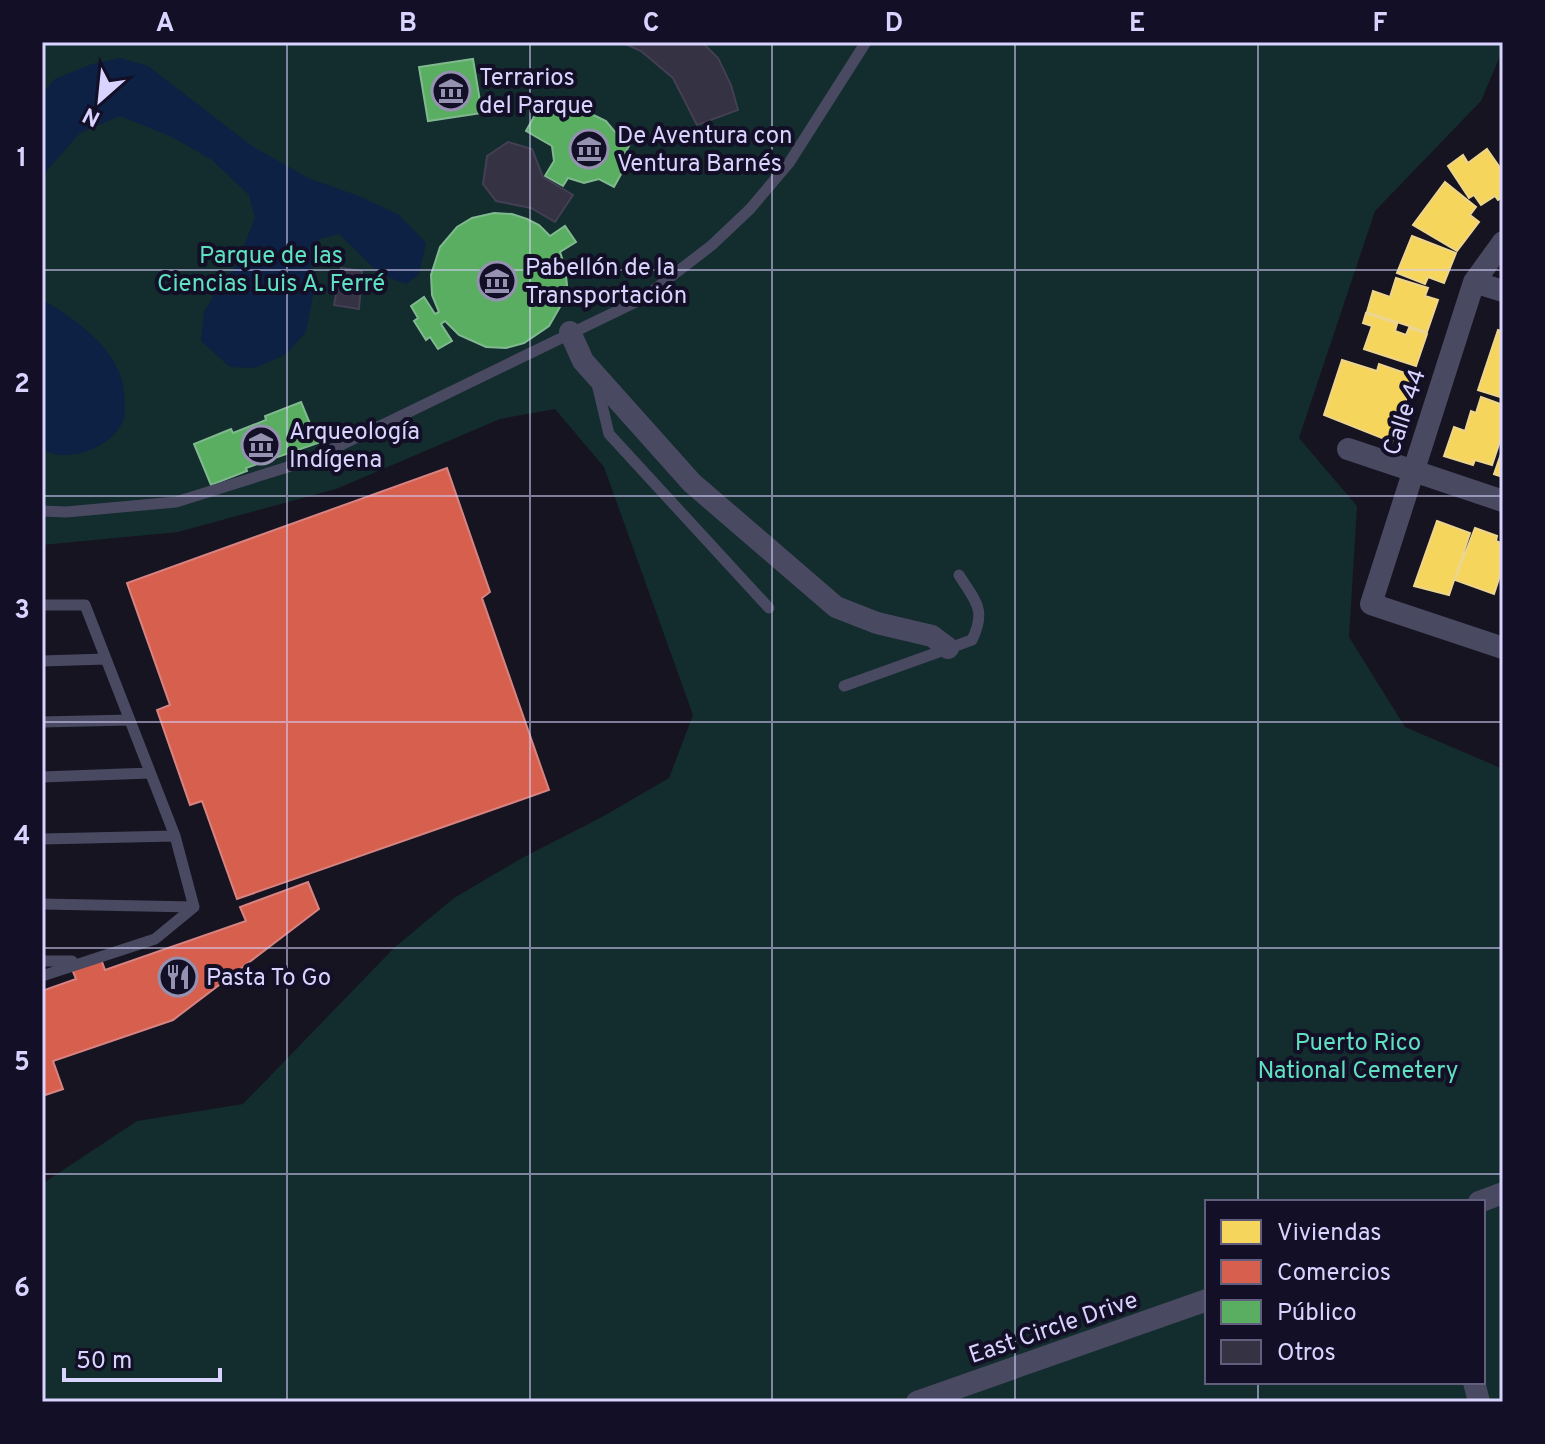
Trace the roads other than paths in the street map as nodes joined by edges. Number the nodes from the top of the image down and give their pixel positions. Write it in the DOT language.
graph roads {
  1 [pos="866,42"];
  2 [pos="1503,242"];
  3 [pos="1474,282"];
  4 [pos="1503,291"];
  5 [pos="570,332"];
  6 [pos="596,375"];
  7 [pos="1348,449"];
  8 [pos="1412,471"];
  9 [pos="1503,501"];
  10 [pos="42,511"];
  11 [pos="959,575"];
  12 [pos="42,605"];
  13 [pos="769,608"];
  14 [pos="948,648"];
  15 [pos="1503,648"];
  16 [pos="106,659"];
  17 [pos="42,661"];
  18 [pos="844,686"];
  19 [pos="130,720"];
  20 [pos="42,722"];
  21 [pos="150,773"];
  22 [pos="42,777"];
  23 [pos="175,836"];
  24 [pos="42,839"];
  25 [pos="42,904"];
  26 [pos="194,907"];
  27 [pos="42,961"];
  28 [pos="81,962"];
  29 [pos="42,976"];
  30 [pos="1205,1301"];
  31 [pos="917,1402"];
  1 -- 5 [label="lane"];
  2 -- 3 [label="street, Calle 44"];
  3 -- 4 [label="street"];
  3 -- 8 [label="street, Calle 44"];
  5 -- 6 [label="street"];
  5 -- 10 [label="lane"];
  6 -- 13 [label="lane"];
  6 -- 14 [label="street"];
  7 -- 8 [label="street"];
  8 -- 9 [label="street"];
  8 -- 15 [label="street, Calle 44"];
  11 -- 14 [label="lane"];
  12 -- 16 [label="lane"];
  14 -- 18 [label="lane"];
  16 -- 17 [label="lane"];
  16 -- 19 [label="lane"];
  19 -- 20 [label="lane"];
  19 -- 21 [label="lane"];
  21 -- 22 [label="lane"];
  21 -- 23 [label="lane"];
  23 -- 24 [label="lane"];
  23 -- 26 [label="lane"];
  25 -- 26 [label="lane"];
  26 -- 28 [label="lane"];
  27 -- 28 [label="lane"];
  28 -- 29 [label="lane"];
  30 -- 31 [label="street, East Circle Drive"];
}
